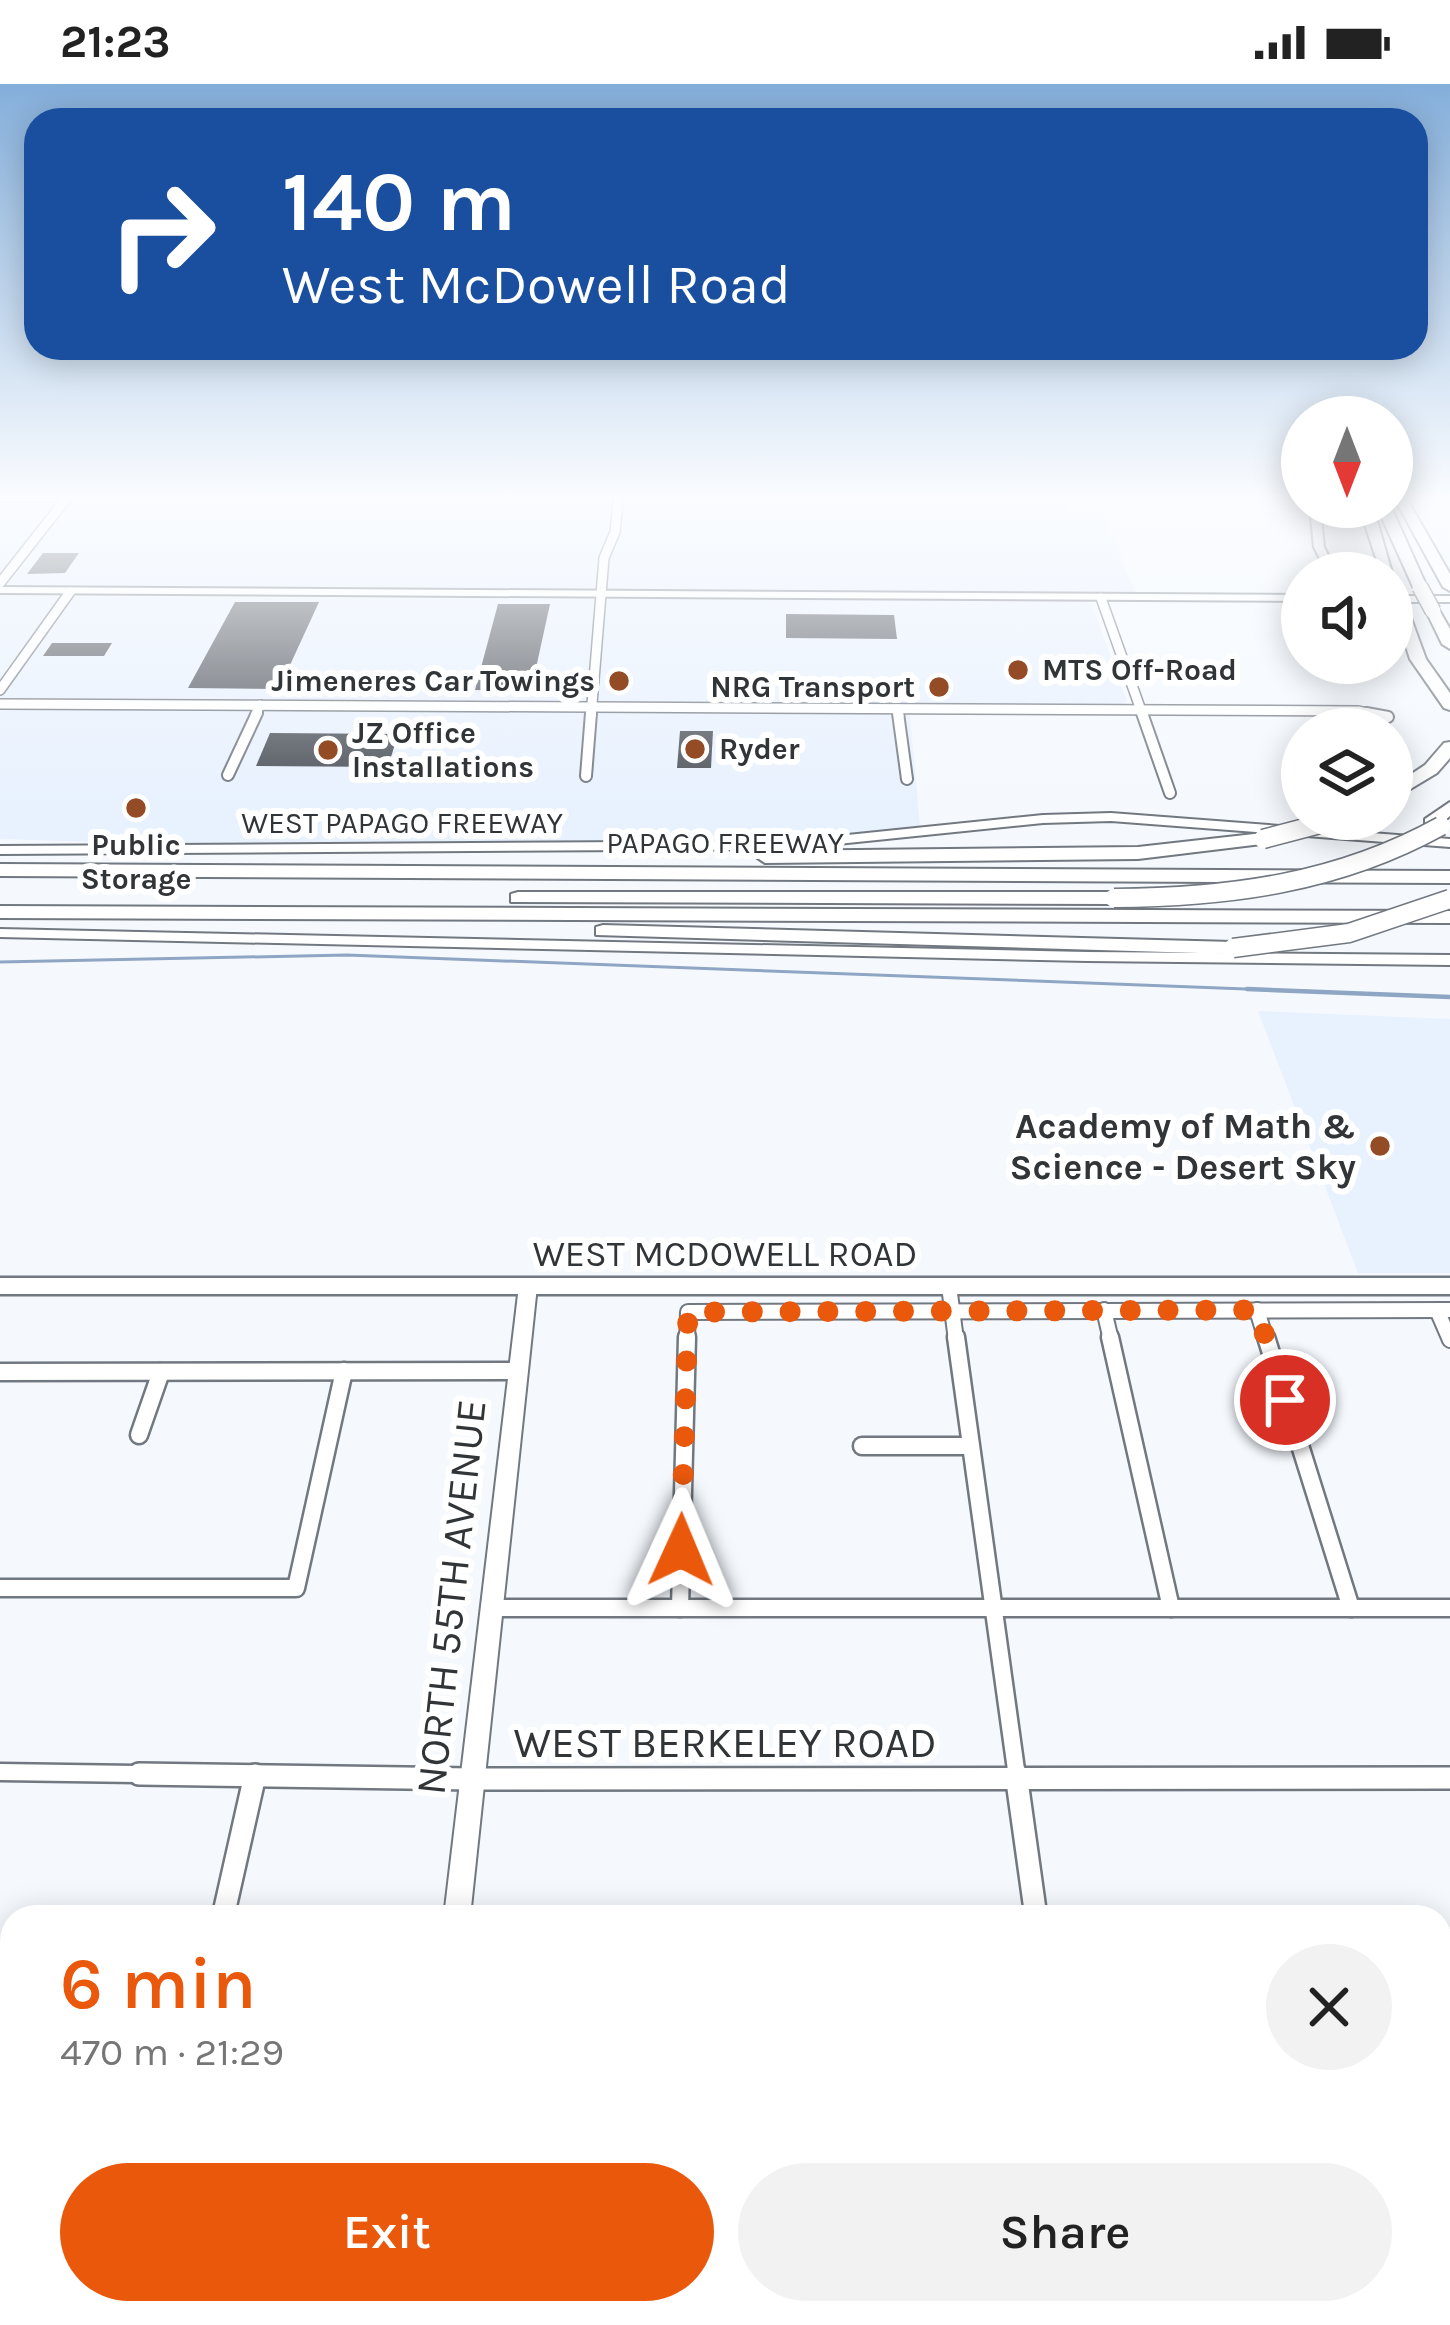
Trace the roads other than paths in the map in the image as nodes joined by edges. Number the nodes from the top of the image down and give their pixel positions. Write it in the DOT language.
graph roads {
  1 [pos="1101,598"];
  2 [pos="1441,598"];
  3 [pos="65,599"];
  4 [pos="600,599"];
  5 [pos="1450,644"];
  6 [pos="1413,646"];
  7 [pos="0,690"];
  8 [pos="1445,699"];
  9 [pos="0,704"];
  10 [pos="260,705"];
  11 [pos="592,707"];
  12 [pos="898,709"];
  13 [pos="1141,710"];
  14 [pos="1281,711"];
  15 [pos="1450,747"];
  16 [pos="228,775"];
  17 [pos="586,776"];
  18 [pos="907,778"];
  19 [pos="1413,781"];
  20 [pos="1170,793"];
  21 [pos="1444,824"];
  22 [pos="1281,834"];
  23 [pos="0,850"];
  24 [pos="0,870"];
  25 [pos="247,872"];
  26 [pos="1450,878"];
  27 [pos="0,883"];
  28 [pos="0,898"];
  29 [pos="1450,899"];
  30 [pos="1113,902"];
  31 [pos="0,912"];
  32 [pos="73,912"];
  33 [pos="1450,921"];
  34 [pos="0,933"];
  35 [pos="1450,960"];
  36 [pos="0,1286"];
  37 [pos="528,1286"];
  38 [pos="1450,1286"];
  39 [pos="951,1298"];
  40 [pos="1103,1310"];
  41 [pos="1257,1310"];
  42 [pos="1444,1310"];
  43 [pos="1450,1340"];
  44 [pos="344,1371"];
  45 [pos="518,1371"];
  46 [pos="0,1372"];
  47 [pos="161,1372"];
  48 [pos="139,1435"];
  49 [pos="862,1446"];
  50 [pos="970,1446"];
  51 [pos="0,1588"];
  52 [pos="493,1607"];
  53 [pos="680,1607"];
  54 [pos="991,1608"];
  55 [pos="1172,1608"];
  56 [pos="1351,1608"];
  57 [pos="1450,1608"];
  58 [pos="0,1772"];
  59 [pos="255,1775"];
  60 [pos="1016,1776"];
  61 [pos="1450,1778"];
  62 [pos="472,1779"];
  63 [pos="226,1905"];
  64 [pos="458,1905"];
  65 [pos="1034,1905"];
  1 -- 13 [label="street"];
  2 -- 5 [label="highway"];
  3 -- 7 [label="street"];
  4 -- 11 [label="street"];
  6 -- 8 [label="highway"];
  9 -- 10 [label="street"];
  10 -- 11 [label="street"];
  10 -- 16 [label="street"];
  11 -- 12 [label="street"];
  11 -- 17 [label="street"];
  12 -- 13 [label="street"];
  12 -- 18 [label="street"];
  13 -- 14 [label="street"];
  13 -- 20 [label="street"];
  15 -- 19 [label="highway"];
  21 -- 23 [label="main road, WEST PAPAGO FREEWAY"];
  21 -- 30 [label="highway, bridge"];
  22 -- 25 [label="highway, bridge"];
  24 -- 25 [label="highway, PAPAGO FREEWAY"];
  25 -- 26 [label="highway, PAPAGO FREEWAY"];
  27 -- 30 [label="highway"];
  28 -- 30 [label="highway"];
  29 -- 32 [label="highway, bridge"];
  30 -- 32 [label="highway, PAPAGO FREEWAY"];
  30 -- 33 [label="highway"];
  31 -- 32 [label="highway, PAPAGO FREEWAY"];
  34 -- 35 [label="main road"];
  36 -- 37 [label="main road, WEST MCDOWELL ROAD"];
  37 -- 39 [label="main road, WEST MCDOWELL ROAD"];
  37 -- 45 [label="main road, NORTH 55TH AVENUE"];
  38 -- 39 [label="main road, WEST MCDOWELL ROAD"];
  39 -- 40 [label="street, WEST MCDOWELL ROAD"];
  39 -- 50 [label="street"];
  39 -- 53 [label="street, WEST MCDOWELL ROAD"];
  40 -- 41 [label="street, WEST MCDOWELL ROAD"];
  40 -- 55 [label="street"];
  41 -- 42 [label="street, WEST MCDOWELL ROAD"];
  41 -- 56 [label="street"];
  42 -- 43 [label="street"];
  44 -- 45 [label="street"];
  44 -- 47 [label="street"];
  44 -- 51 [label="street"];
  45 -- 52 [label="main road, NORTH 55TH AVENUE"];
  46 -- 47 [label="street"];
  47 -- 48 [label="street"];
  49 -- 50 [label="street"];
  50 -- 54 [label="street"];
  52 -- 53 [label="street"];
  52 -- 62 [label="main road, NORTH 55TH AVENUE"];
  53 -- 54 [label="street"];
  54 -- 55 [label="street"];
  54 -- 60 [label="street"];
  55 -- 56 [label="street"];
  56 -- 57 [label="street"];
  58 -- 59 [label="street, WEST BERKELEY ROAD"];
  59 -- 62 [label="street, WEST BERKELEY ROAD"];
  59 -- 63 [label="street"];
  60 -- 61 [label="street, WEST BERKELEY ROAD"];
  60 -- 62 [label="street, WEST BERKELEY ROAD"];
  60 -- 65 [label="street"];
  62 -- 64 [label="main road, NORTH 55TH AVENUE"];
}
